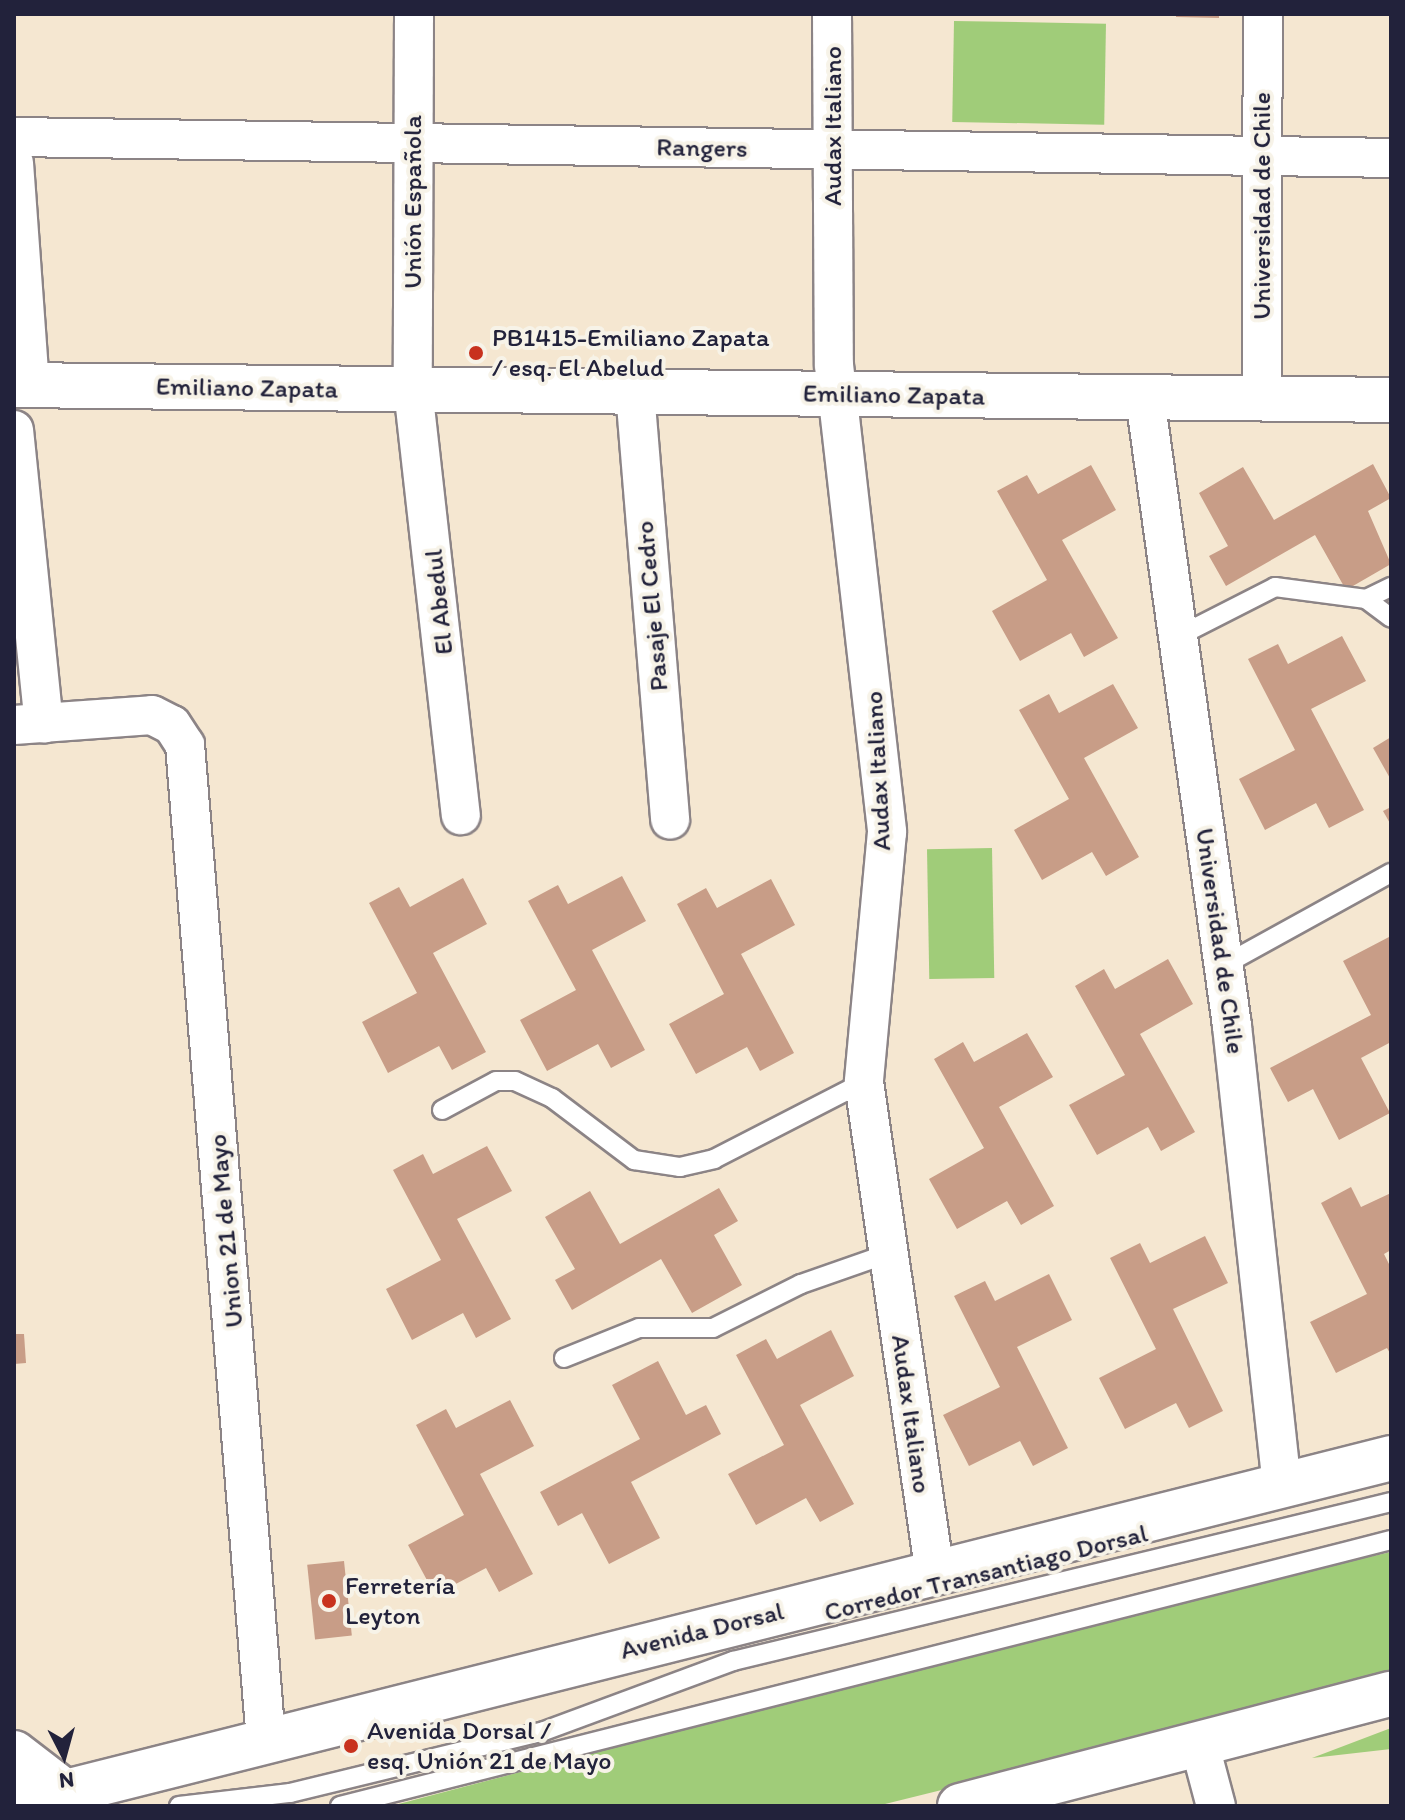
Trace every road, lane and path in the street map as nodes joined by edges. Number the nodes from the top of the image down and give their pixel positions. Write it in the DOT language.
graph roads {
  1 [pos="414,14"];
  2 [pos="832,14"];
  3 [pos="1263,14"];
  4 [pos="14,137"];
  5 [pos="414,143"];
  6 [pos="833,150"];
  7 [pos="1262,156"];
  8 [pos="1391,158"];
  9 [pos="14,163"];
  10 [pos="22,385"];
  11 [pos="413,389"];
  12 [pos="635,392"];
  13 [pos="841,394"];
  14 [pos="1145,398"];
  15 [pos="1262,399"];
  16 [pos="1391,400"];
  17 [pos="14,430"];
  18 [pos="1391,587"];
  19 [pos="1366,599"];
  20 [pos="1391,618"];
  21 [pos="1179,636"];
  22 [pos="29,724"];
  23 [pos="461,815"];
  24 [pos="670,820"];
  25 [pos="1391,873"];
  26 [pos="1224,965"];
  27 [pos="864,1082"];
  28 [pos="442,1110"];
  29 [pos="887,1254"];
  30 [pos="564,1358"];
  31 [pos="1391,1458"];
  32 [pos="1282,1485"];
  33 [pos="1391,1502"];
  34 [pos="1391,1540"];
  35 [pos="935,1572"];
  36 [pos="1391,1694"];
  37 [pos="266,1741"];
  38 [pos="1200,1746"];
  39 [pos="14,1753"];
  40 [pos="1022,1798"];
  41 [pos="74,1799"];
  42 [pos="14,1805"];
  43 [pos="179,1806"];
  44 [pos="340,1806"];
  45 [pos="960,1806"];
  46 [pos="1216,1806"];
  1 -- 5 [label="street, Unión Española"];
  2 -- 6 [label="street, Audax Italiano"];
  3 -- 7 [label="street, Universidad de Chile"];
  4 -- 5 [label="street, Rangers"];
  5 -- 6 [label="street, Rangers"];
  5 -- 11 [label="street, Unión Española"];
  6 -- 7 [label="street, Rangers"];
  6 -- 13 [label="street, Audax Italiano"];
  7 -- 8 [label="street, Rangers"];
  7 -- 15 [label="street, Universidad de Chile"];
  9 -- 10 [label="street"];
  10 -- 11 [label="main road, Emiliano Zapata"];
  11 -- 12 [label="main road, Emiliano Zapata"];
  11 -- 23 [label="street, El Abedul"];
  12 -- 13 [label="main road, Emiliano Zapata"];
  12 -- 24 [label="street, Pasaje El Cedro"];
  13 -- 14 [label="main road, Emiliano Zapata"];
  13 -- 27 [label="street, Audax Italiano"];
  14 -- 15 [label="main road, Emiliano Zapata"];
  14 -- 21 [label="street, Universidad de Chile"];
  15 -- 16 [label="main road, Emiliano Zapata"];
  17 -- 22 [label="street"];
  18 -- 19 [label="lane"];
  19 -- 20 [label="lane"];
  19 -- 21 [label="lane"];
  21 -- 26 [label="street, Universidad de Chile"];
  22 -- 37 [label="street, Union 21 de Mayo"];
  25 -- 26 [label="lane"];
  26 -- 32 [label="street, Universidad de Chile"];
  27 -- 28 [label="lane"];
  27 -- 29 [label="street, Audax Italiano"];
  29 -- 30 [label="lane"];
  29 -- 35 [label="street, Audax Italiano"];
  31 -- 32 [label="main road, Avenida Dorsal"];
  32 -- 35 [label="main road, Avenida Dorsal"];
  33 -- 43 [label="lane, Corredor Transantiago Dorsal"];
  34 -- 44 [label="lane"];
  35 -- 37 [label="main road, Avenida Dorsal"];
  36 -- 38 [label="main road"];
  37 -- 41 [label="main road, Avenida Dorsal"];
  38 -- 40 [label="main road"];
  38 -- 46 [label="street"];
  39 -- 41 [label="main road"];
  40 -- 45 [label="main road"];
  41 -- 42 [label="main road, Avenida Dorsal"];
}
